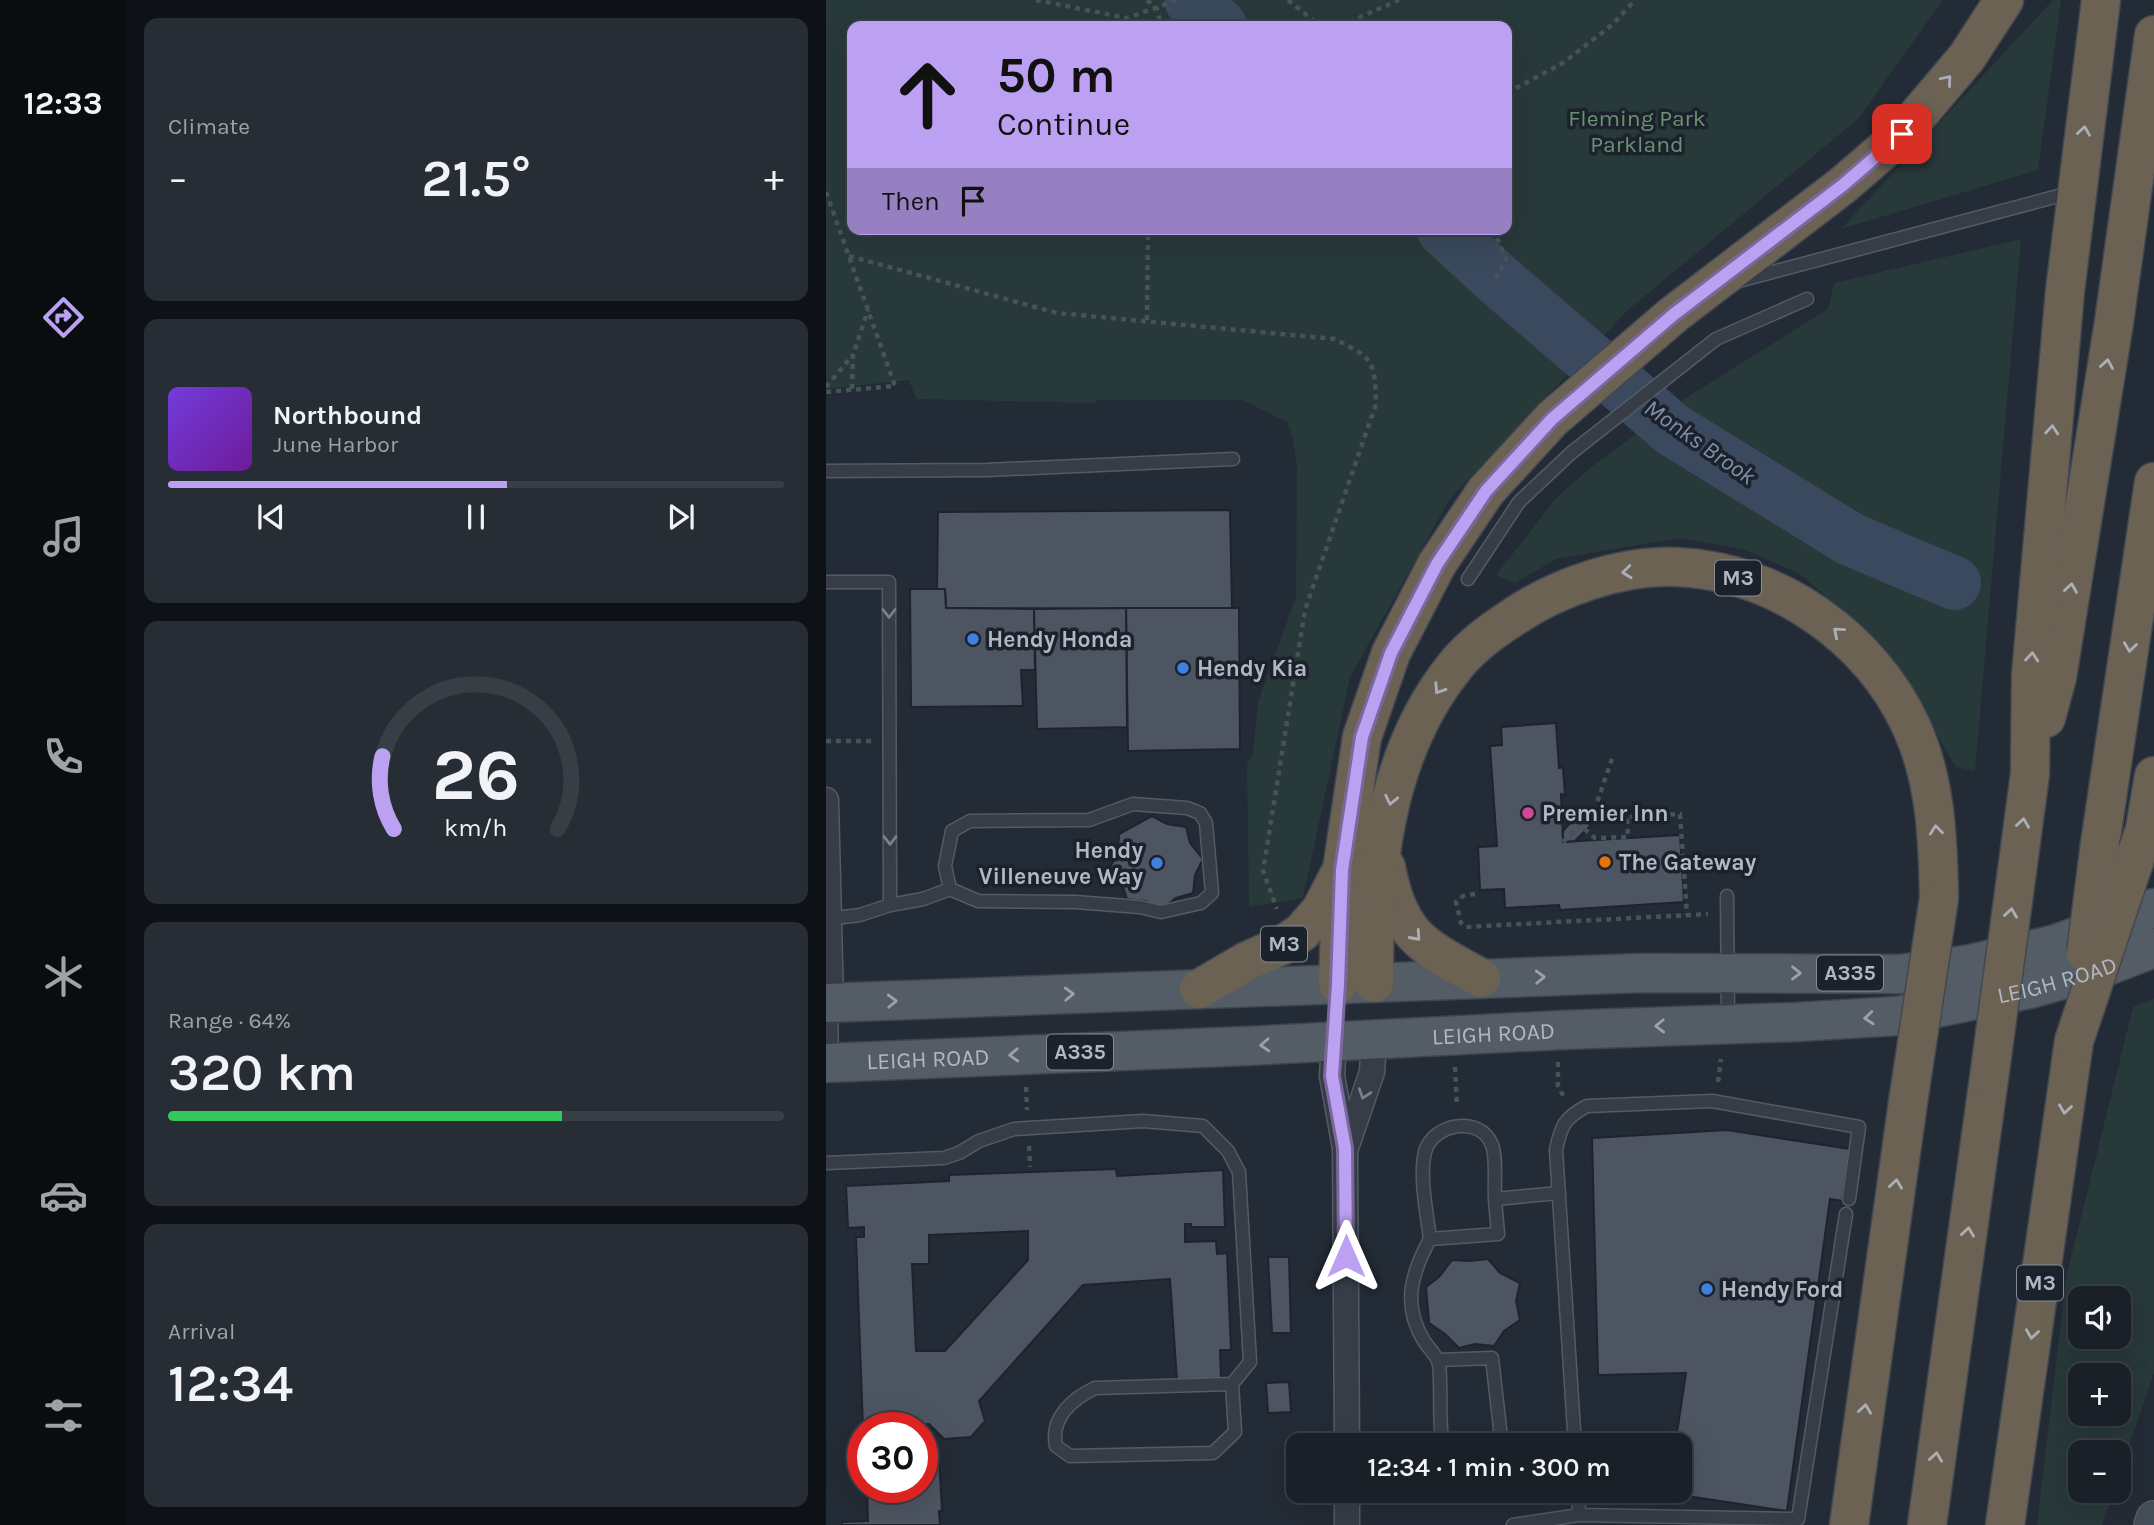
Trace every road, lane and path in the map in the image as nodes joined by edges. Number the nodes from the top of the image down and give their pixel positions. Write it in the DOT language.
graph roads {
  1 [pos="1036,0"];
  2 [pos="1147,0"];
  3 [pos="1288,0"];
  4 [pos="1399,0"];
  5 [pos="1635,0"];
  6 [pos="2004,0"];
  7 [pos="2101,0"];
  8 [pos="1176,1"];
  9 [pos="1157,9"];
  10 [pos="1160,21"];
  11 [pos="1314,21"];
  12 [pos="1351,21"];
  13 [pos="2154,35"];
  14 [pos="1512,90"];
  15 [pos="2076,191"];
  16 [pos="826,192"];
  17 [pos="1148,235"];
  18 [pos="1496,235"];
  19 [pos="849,257"];
  20 [pos="1496,278"];
  21 [pos="1708,288"];
  22 [pos="1807,299"];
  23 [pos="868,309"];
  24 [pos="1147,320"];
  25 [pos="853,355"];
  26 [pos="826,389"];
  27 [pos="852,389"];
  28 [pos="1233,459"];
  29 [pos="826,471"];
  30 [pos="2154,482"];
  31 [pos="1468,579"];
  32 [pos="826,582"];
  33 [pos="826,741"];
  34 [pos="889,741"];
  35 [pos="1612,759"];
  36 [pos="2030,774"];
  37 [pos="2154,776"];
  38 [pos="826,800"];
  39 [pos="1580,825"];
  40 [pos="1563,842"];
  41 [pos="1383,851"];
  42 [pos="1342,870"];
  43 [pos="950,889"];
  44 [pos="1475,894"];
  45 [pos="1727,896"];
  46 [pos="890,905"];
  47 [pos="2154,908"];
  48 [pos="1726,913"];
  49 [pos="1687,915"];
  50 [pos="827,919"];
  51 [pos="1281,919"];
  52 [pos="2154,948"];
  53 [pos="1728,972"];
  54 [pos="1481,978"];
  55 [pos="1356,984"];
  56 [pos="1199,989"];
  57 [pos="828,1003"];
  58 [pos="1725,1038"];
  59 [pos="1374,1039"];
  60 [pos="1334,1041"];
  61 [pos="2074,1041"];
  62 [pos="1558,1061"];
  63 [pos="829,1063"];
  64 [pos="1455,1066"];
  65 [pos="1716,1102"];
  66 [pos="1573,1114"];
  67 [pos="1458,1126"];
  68 [pos="1345,1148"];
  69 [pos="826,1163"];
  70 [pos="1559,1193"];
  71 [pos="1495,1199"];
  72 [pos="1849,1199"];
  73 [pos="1846,1214"];
  74 [pos="1430,1239"];
  75 [pos="1438,1360"];
  76 [pos="1232,1384"];
  77 [pos="1347,1433"];
  78 [pos="1442,1433"];
  79 [pos="1501,1433"];
  80 [pos="1574,1433"];
  81 [pos="1347,1503"];
  82 [pos="1578,1503"];
  83 [pos="1579,1515"];
  84 [pos="2154,1519"];
  85 [pos="1347,1525"];
  86 [pos="1513,1525"];
  87 [pos="1849,1525"];
  88 [pos="1927,1525"];
  89 [pos="2005,1525"];
  90 [pos="2152,1525"];
  1 -- 9 [label="path"];
  2 -- 9 [label="path"];
  3 -- 11 [label="path"];
  4 -- 12 [label="path"];
  5 -- 14 [label="path"];
  21 -- 6 [label="highway, M3, one-way"];
  15 -- 7 [label="highway, one-way"];
  8 -- 9 [label="path"];
  9 -- 10 [label="path"];
  36 -- 13 [label="highway, one-way"];
  15 -- 21 [label="lane"];
  36 -- 15 [label="highway, one-way"];
  16 -- 19 [label="path"];
  17 -- 24 [label="path"];
  18 -- 20 [label="path"];
  19 -- 23 [label="path"];
  19 -- 24 [label="path"];
  21 -- 42 [label="highway, M3"];
  22 -- 31 [label="lane"];
  23 -- 25 [label="path"];
  23 -- 27 [label="path"];
  24 -- 51 [label="path"];
  25 -- 26 [label="path"];
  25 -- 27 [label="path"];
  26 -- 27 [label="path"];
  28 -- 29 [label="lane"];
  30 -- 61 [label="highway, M3, one-way, bridge"];
  32 -- 34 [label="lane, one-way"];
  33 -- 34 [label="path"];
  34 -- 46 [label="lane, one-way"];
  35 -- 39 [label="path"];
  88 -- 36 [label="highway, one-way, bridge"];
  37 -- 61 [label="highway, M3, bridge"];
  38 -- 50 [label="street"];
  39 -- 40 [label="path"];
  39 -- 49 [label="path"];
  41 -- 54 [label="highway, M3, one-way"];
  41 -- 55 [label="highway, M3"];
  87 -- 41 [label="highway, M3, one-way, bridge"];
  42 -- 55 [label="highway, M3"];
  42 -- 56 [label="highway, M3"];
  43 -- 43 [label="lane"];
  43 -- 46 [label="lane"];
  44 -- 49 [label="path"];
  45 -- 48 [label="lane"];
  46 -- 50 [label="lane"];
  53 -- 47 [label="main road, LEIGH ROAD / A335, one-way"];
  48 -- 49 [label="path"];
  48 -- 53 [label="lane"];
  50 -- 57 [label="street"];
  52 -- 58 [label="main road, LEIGH ROAD / A335, one-way"];
  54 -- 53 [label="main road, LEIGH ROAD / A335, one-way"];
  53 -- 58 [label="lane"];
  54 -- 55 [label="main road, LEIGH ROAD / A335"];
  55 -- 56 [label="main road, LEIGH ROAD / A335"];
  55 -- 59 [label="main road"];
  55 -- 60 [label="main road"];
  57 -- 56 [label="main road, LEIGH ROAD / A335, one-way"];
  57 -- 63 [label="lane"];
  58 -- 59 [label="main road, LEIGH ROAD / A335, one-way"];
  58 -- 65 [label="path"];
  59 -- 60 [label="main road, LEIGH ROAD / A335"];
  59 -- 68 [label="street, one-way"];
  60 -- 63 [label="main road, LEIGH ROAD / A335, one-way"];
  60 -- 68 [label="street"];
  61 -- 89 [label="highway, M3, one-way"];
  62 -- 66 [label="path"];
  64 -- 67 [label="path"];
  65 -- 66 [label="lane"];
  65 -- 72 [label="lane"];
  66 -- 70 [label="lane"];
  67 -- 71 [label="lane"];
  67 -- 74 [label="lane"];
  68 -- 77 [label="street"];
  69 -- 76 [label="lane"];
  70 -- 71 [label="lane"];
  70 -- 80 [label="lane"];
  71 -- 74 [label="lane"];
  73 -- 83 [label="lane"];
  74 -- 75 [label="lane"];
  75 -- 78 [label="lane"];
  75 -- 79 [label="lane"];
  76 -- 76 [label="lane"];
  81 -- 85 [label="street"];
  82 -- 83 [label="lane"];
  83 -- 86 [label="lane"];
  84 -- 90 [label="street"];
}
